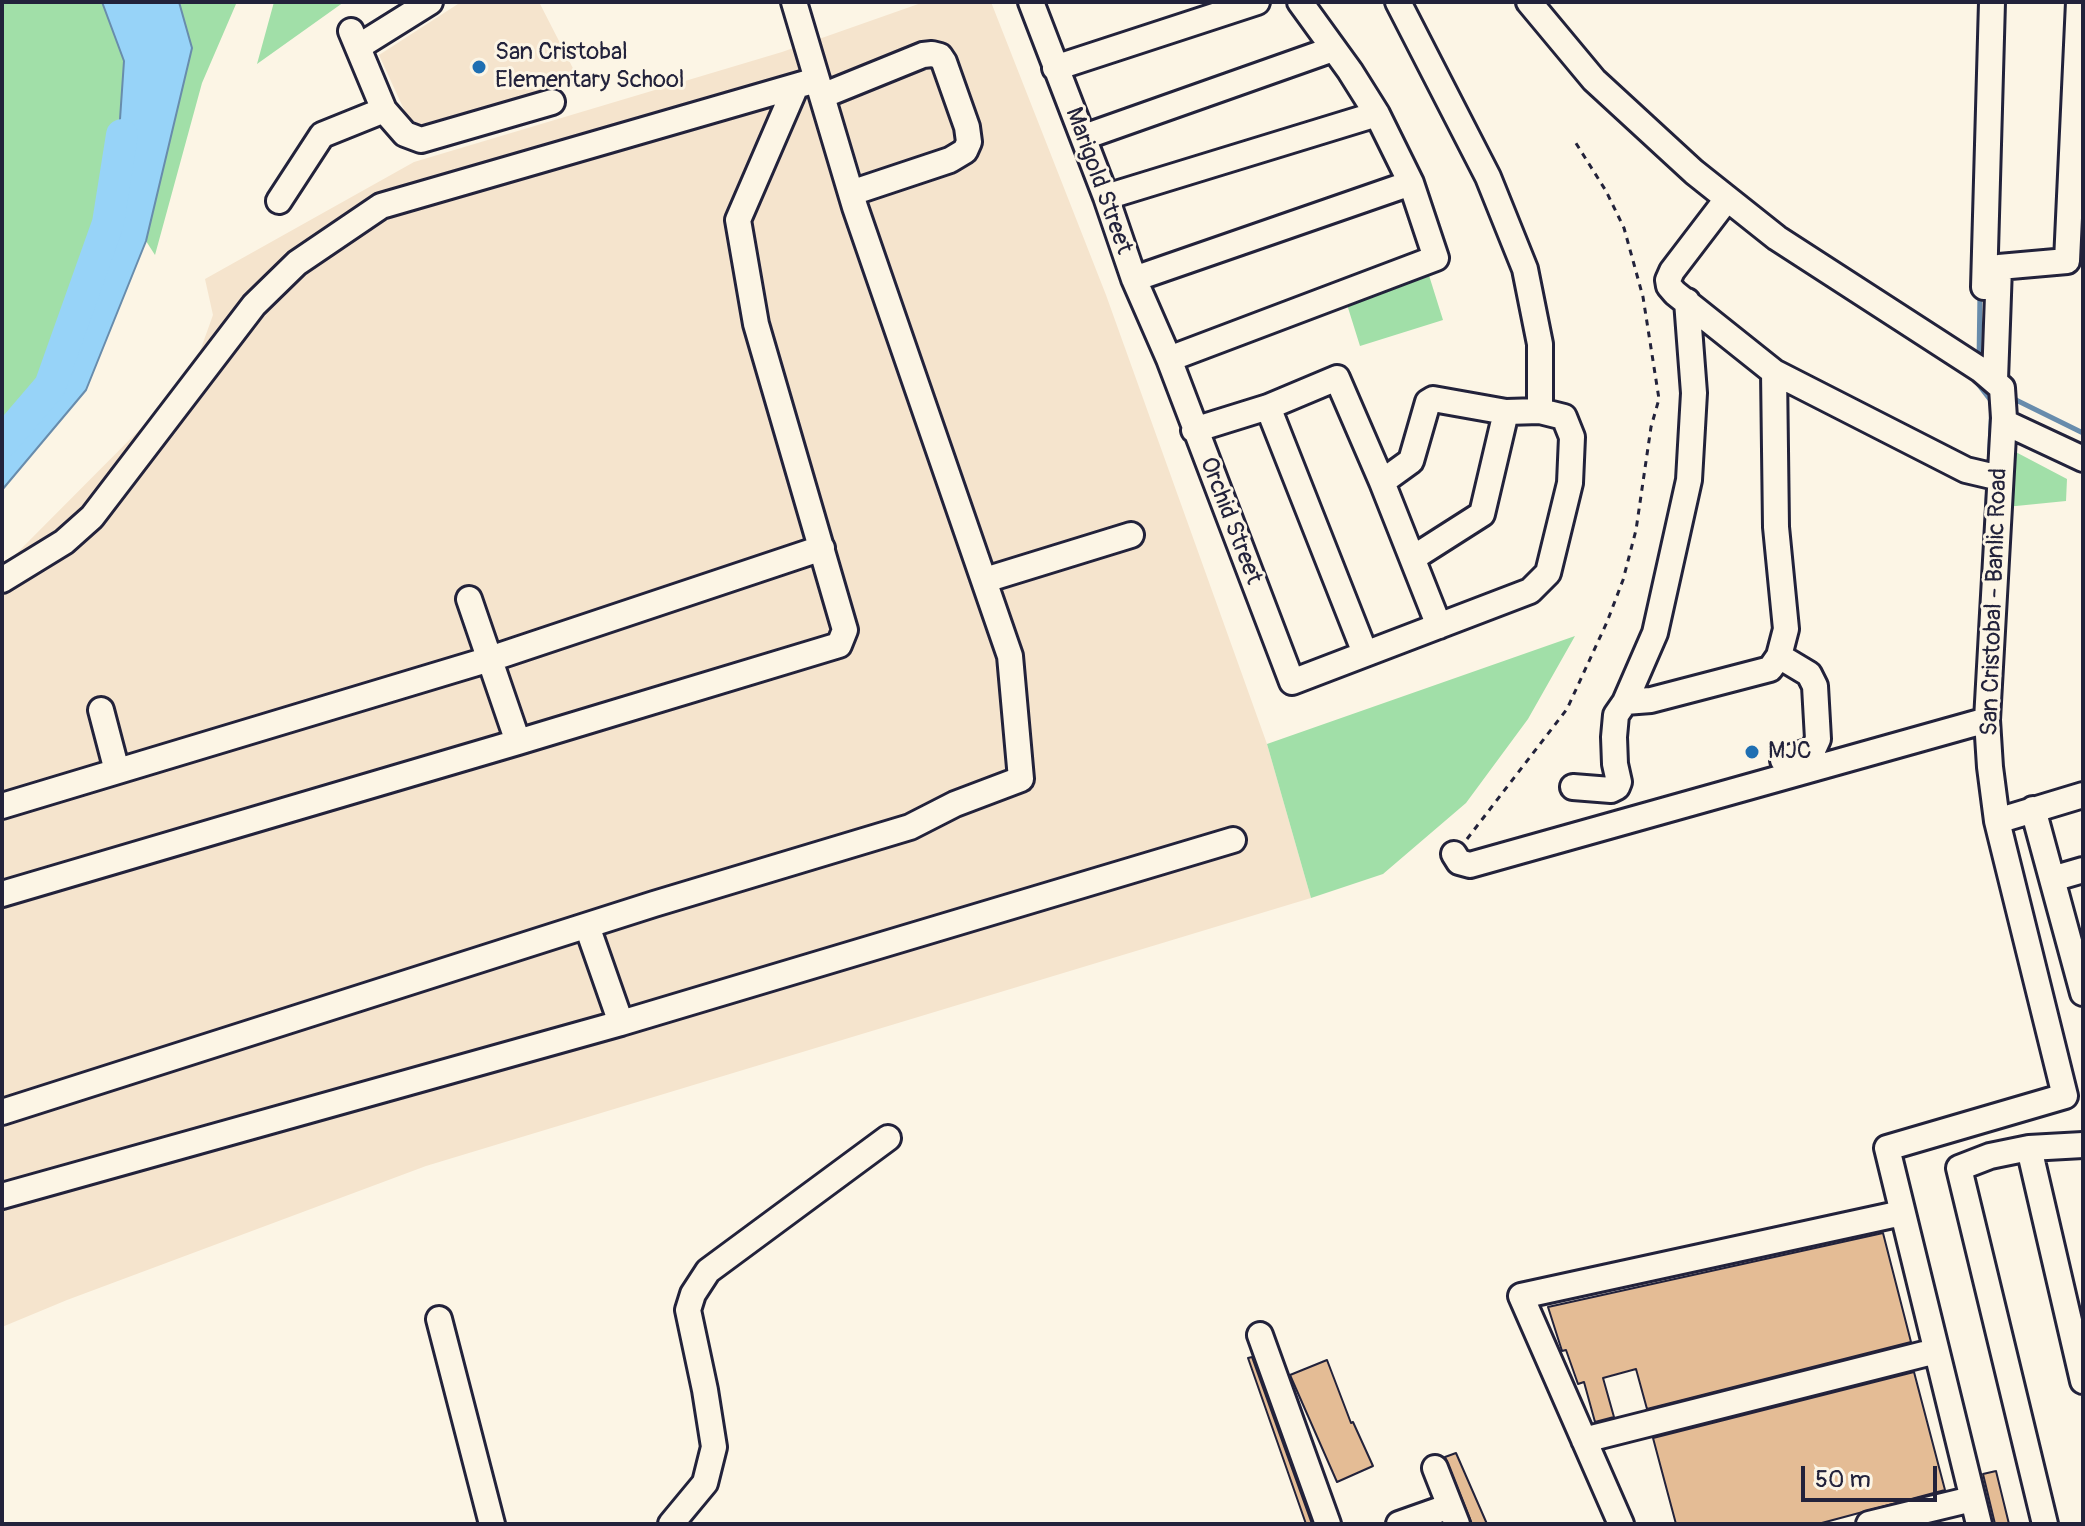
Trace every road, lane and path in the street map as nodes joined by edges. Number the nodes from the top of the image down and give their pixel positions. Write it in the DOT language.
graph roads {
  1 [pos="430,2"];
  2 [pos="794,2"];
  3 [pos="1031,2"];
  4 [pos="1257,2"];
  5 [pos="1300,2"];
  6 [pos="1398,2"];
  7 [pos="1529,2"];
  8 [pos="1992,2"];
  9 [pos="2079,2"];
  10 [pos="1333,49"];
  11 [pos="1055,68"];
  12 [pos="812,88"];
  13 [pos="552,102"];
  14 [pos="384,110"];
  15 [pos="1377,114"];
  16 [pos="1084,137"];
  17 [pos="1574,140"];
  18 [pos="1411,183"];
  19 [pos="2077,189"];
  20 [pos="851,193"];
  21 [pos="1106,197"];
  22 [pos="1727,199"];
  23 [pos="279,201"];
  24 [pos="1134,279"];
  25 [pos="1687,301"];
  26 [pos="1169,359"];
  27 [pos="1774,372"];
  28 [pos="1988,375"];
  29 [pos="1268,407"];
  30 [pos="1540,411"];
  31 [pos="1506,412"];
  32 [pos="2004,422"];
  33 [pos="1194,430"];
  34 [pos="2083,459"];
  35 [pos="2000,478"];
  36 [pos="1382,482"];
  37 [pos="1131,535"];
  38 [pos="822,548"];
  39 [pos="1413,558"];
  40 [pos="2,580"];
  41 [pos="985,580"];
  42 [pos="469,599"];
  43 [pos="1439,626"];
  44 [pos="1365,653"];
  45 [pos="1779,656"];
  46 [pos="490,659"];
  47 [pos="1625,702"];
  48 [pos="101,710"];
  49 [pos="1987,720"];
  50 [pos="518,742"];
  51 [pos="1783,760"];
  52 [pos="117,771"];
  53 [pos="1573,787"];
  54 [pos="2083,795"];
  55 [pos="2,806"];
  56 [pos="2033,809"];
  57 [pos="1997,821"];
  58 [pos="1233,840"];
  59 [pos="1454,854"];
  60 [pos="2083,870"];
  61 [pos="2052,879"];
  62 [pos="2,894"];
  63 [pos="587,926"];
  64 [pos="2077,944"];
  65 [pos="2083,993"];
  66 [pos="621,1023"];
  67 [pos="2,1112"];
  68 [pos="888,1138"];
  69 [pos="2083,1145"];
  70 [pos="2029,1148"];
  71 [pos="2,1196"];
  72 [pos="1902,1213"];
  73 [pos="439,1319"];
  74 [pos="1260,1335"];
  75 [pos="1936,1351"];
  76 [pos="2083,1381"];
  77 [pos="1584,1440"];
  78 [pos="1435,1468"];
  79 [pos="1972,1499"];
  80 [pos="1454,1515"];
  81 [pos="492,1524"];
  82 [pos="671,1524"];
  83 [pos="1328,1524"];
  84 [pos="1399,1524"];
  85 [pos="1621,1524"];
  86 [pos="1869,1524"];
  87 [pos="1979,1524"];
  88 [pos="2045,1524"];
  1 -- 14 [label="street"];
  2 -- 12 [label="street"];
  3 -- 11 [label="street, Marigold Street"];
  4 -- 11 [label="street"];
  5 -- 10 [label="street"];
  6 -- 30 [label="street"];
  7 -- 22 [label="street"];
  8 -- 28 [label="street, San Cristobal - Banlic Road"];
  9 -- 19 [label="street"];
  10 -- 15 [label="street"];
  10 -- 16 [label="street"];
  11 -- 16 [label="street, Marigold Street"];
  12 -- 20 [label="street"];
  12 -- 20 [label="street"];
  12 -- 38 [label="street"];
  12 -- 40 [label="street"];
  13 -- 14 [label="street"];
  14 -- 23 [label="street"];
  15 -- 18 [label="street"];
  15 -- 21 [label="street"];
  16 -- 21 [label="street, Marigold Street"];
  17 -- 59 [label="path"];
  18 -- 24 [label="street"];
  18 -- 26 [label="street"];
  19 -- 28 [label="street"];
  20 -- 41 [label="street"];
  21 -- 24 [label="street, Marigold Street"];
  22 -- 25 [label="street"];
  22 -- 28 [label="street"];
  24 -- 26 [label="street, Marigold Street"];
  25 -- 27 [label="street"];
  25 -- 47 [label="street"];
  26 -- 33 [label="street, Orchid Street"];
  27 -- 35 [label="street"];
  27 -- 45 [label="street"];
  28 -- 32 [label="street, San Cristobal - Banlic Road"];
  29 -- 33 [label="street"];
  29 -- 36 [label="street"];
  29 -- 44 [label="street"];
  30 -- 31 [label="street"];
  30 -- 43 [label="street"];
  31 -- 36 [label="street"];
  31 -- 39 [label="street"];
  32 -- 34 [label="street"];
  32 -- 35 [label="street, San Cristobal - Banlic Road"];
  33 -- 44 [label="street, Orchid Street"];
  35 -- 49 [label="street, San Cristobal - Banlic Road"];
  36 -- 39 [label="street"];
  37 -- 41 [label="street"];
  38 -- 46 [label="street"];
  38 -- 50 [label="street"];
  39 -- 43 [label="street"];
  41 -- 63 [label="street"];
  42 -- 46 [label="street"];
  43 -- 44 [label="street"];
  45 -- 47 [label="street"];
  45 -- 51 [label="street"];
  46 -- 50 [label="street"];
  46 -- 52 [label="street"];
  47 -- 53 [label="street"];
  48 -- 52 [label="street"];
  49 -- 57 [label="street, San Cristobal - Banlic Road"];
  49 -- 59 [label="street"];
  50 -- 62 [label="street"];
  52 -- 55 [label="street"];
  54 -- 56 [label="street"];
  56 -- 57 [label="street"];
  56 -- 61 [label="street"];
  57 -- 72 [label="street, San Cristobal - Banlic Road"];
  58 -- 66 [label="street"];
  60 -- 61 [label="street"];
  61 -- 64 [label="street"];
  63 -- 66 [label="street"];
  63 -- 67 [label="street"];
  64 -- 65 [label="street"];
  66 -- 71 [label="street"];
  68 -- 82 [label="street"];
  69 -- 70 [label="street"];
  70 -- 76 [label="street"];
  70 -- 88 [label="street"];
  72 -- 75 [label="street"];
  72 -- 77 [label="street"];
  73 -- 81 [label="street"];
  74 -- 83 [label="street"];
  75 -- 77 [label="street"];
  75 -- 79 [label="street"];
  77 -- 85 [label="street"];
  78 -- 80 [label="street"];
  79 -- 86 [label="street"];
  79 -- 87 [label="street"];
  80 -- 84 [label="street"];
}
